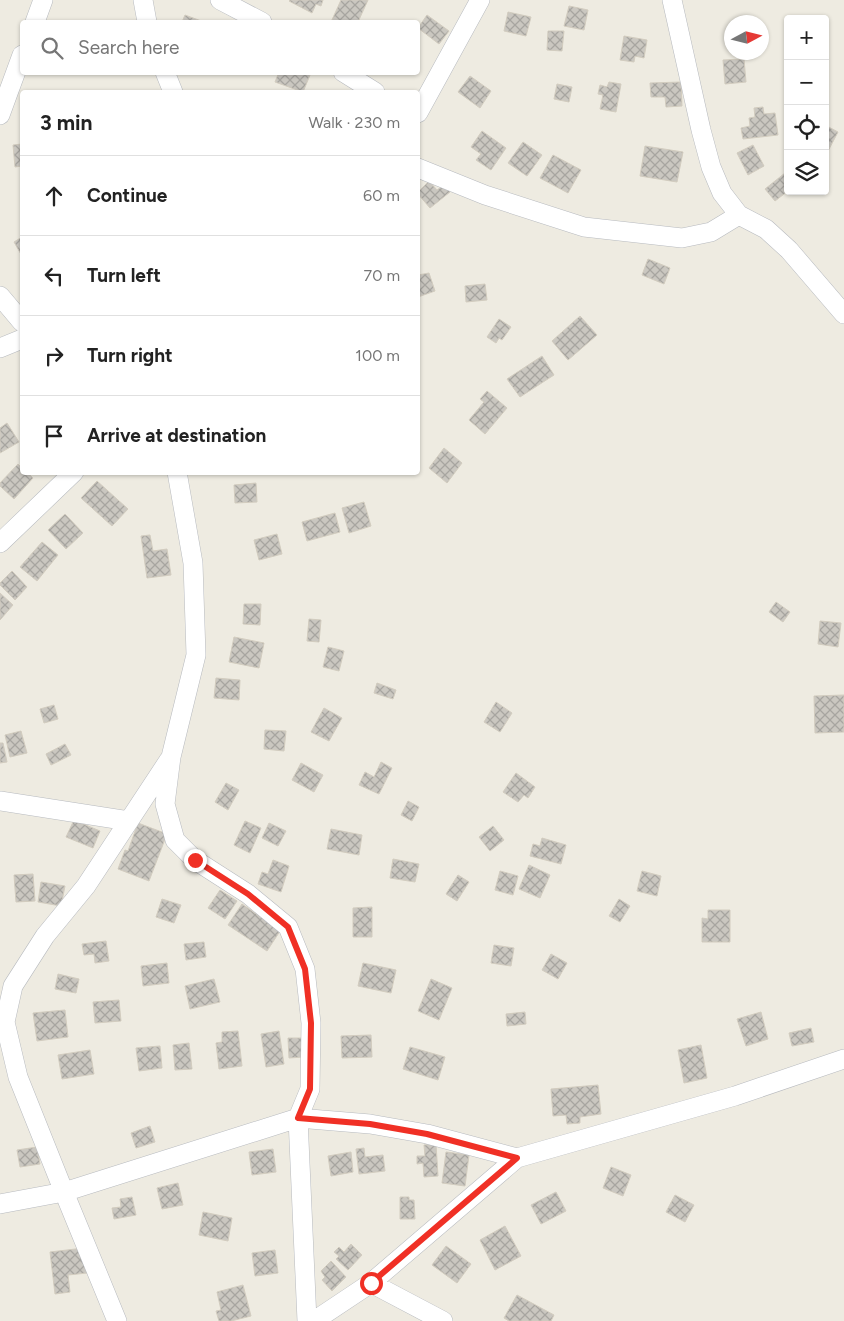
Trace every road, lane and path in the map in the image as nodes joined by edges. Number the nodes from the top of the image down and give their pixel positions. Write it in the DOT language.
graph roads {
  1 [pos="43,0"];
  2 [pos="143,0"];
  3 [pos="220,0"];
  4 [pos="480,0"];
  5 [pos="672,0"];
  6 [pos="36,20"];
  7 [pos="146,20"];
  8 [pos="258,20"];
  9 [pos="20,60"];
  10 [pos="166,75"];
  11 [pos="348,75"];
  12 [pos="172,90"];
  13 [pos="372,90"];
  14 [pos="420,109"];
  15 [pos="0,114"];
  16 [pos="420,169"];
  17 [pos="739,214"];
  18 [pos="0,296"];
  19 [pos="844,314"];
  20 [pos="20,320"];
  21 [pos="20,340"];
  22 [pos="0,348"];
  23 [pos="71,475"];
  24 [pos="178,475"];
  25 [pos="0,543"];
  26 [pos="171,757"];
  27 [pos="0,801"];
  28 [pos="129,820"];
  29 [pos="844,1059"];
  30 [pos="298,1118"];
  31 [pos="517,1158"];
  32 [pos="64,1192"];
  33 [pos="0,1204"];
  34 [pos="371,1283"];
  35 [pos="117,1321"];
  36 [pos="307,1321"];
  37 [pos="314,1321"];
  38 [pos="443,1321"];
  1 -- 6 [label="street"];
  2 -- 7 [label="street"];
  3 -- 8 [label="street"];
  4 -- 14 [label="street"];
  5 -- 17 [label="street"];
  9 -- 15 [label="street"];
  10 -- 12 [label="street"];
  11 -- 13 [label="street"];
  16 -- 17 [label="street"];
  17 -- 19 [label="street"];
  18 -- 20 [label="street"];
  21 -- 22 [label="street"];
  23 -- 25 [label="street"];
  24 -- 26 [label="street"];
  26 -- 28 [label="street"];
  26 -- 30 [label="street"];
  27 -- 28 [label="street"];
  28 -- 32 [label="street"];
  29 -- 31 [label="street"];
  30 -- 31 [label="street"];
  30 -- 32 [label="street"];
  30 -- 36 [label="street"];
  31 -- 34 [label="street"];
  32 -- 33 [label="street"];
  32 -- 35 [label="street"];
  34 -- 37 [label="street"];
  34 -- 38 [label="street"];
}
